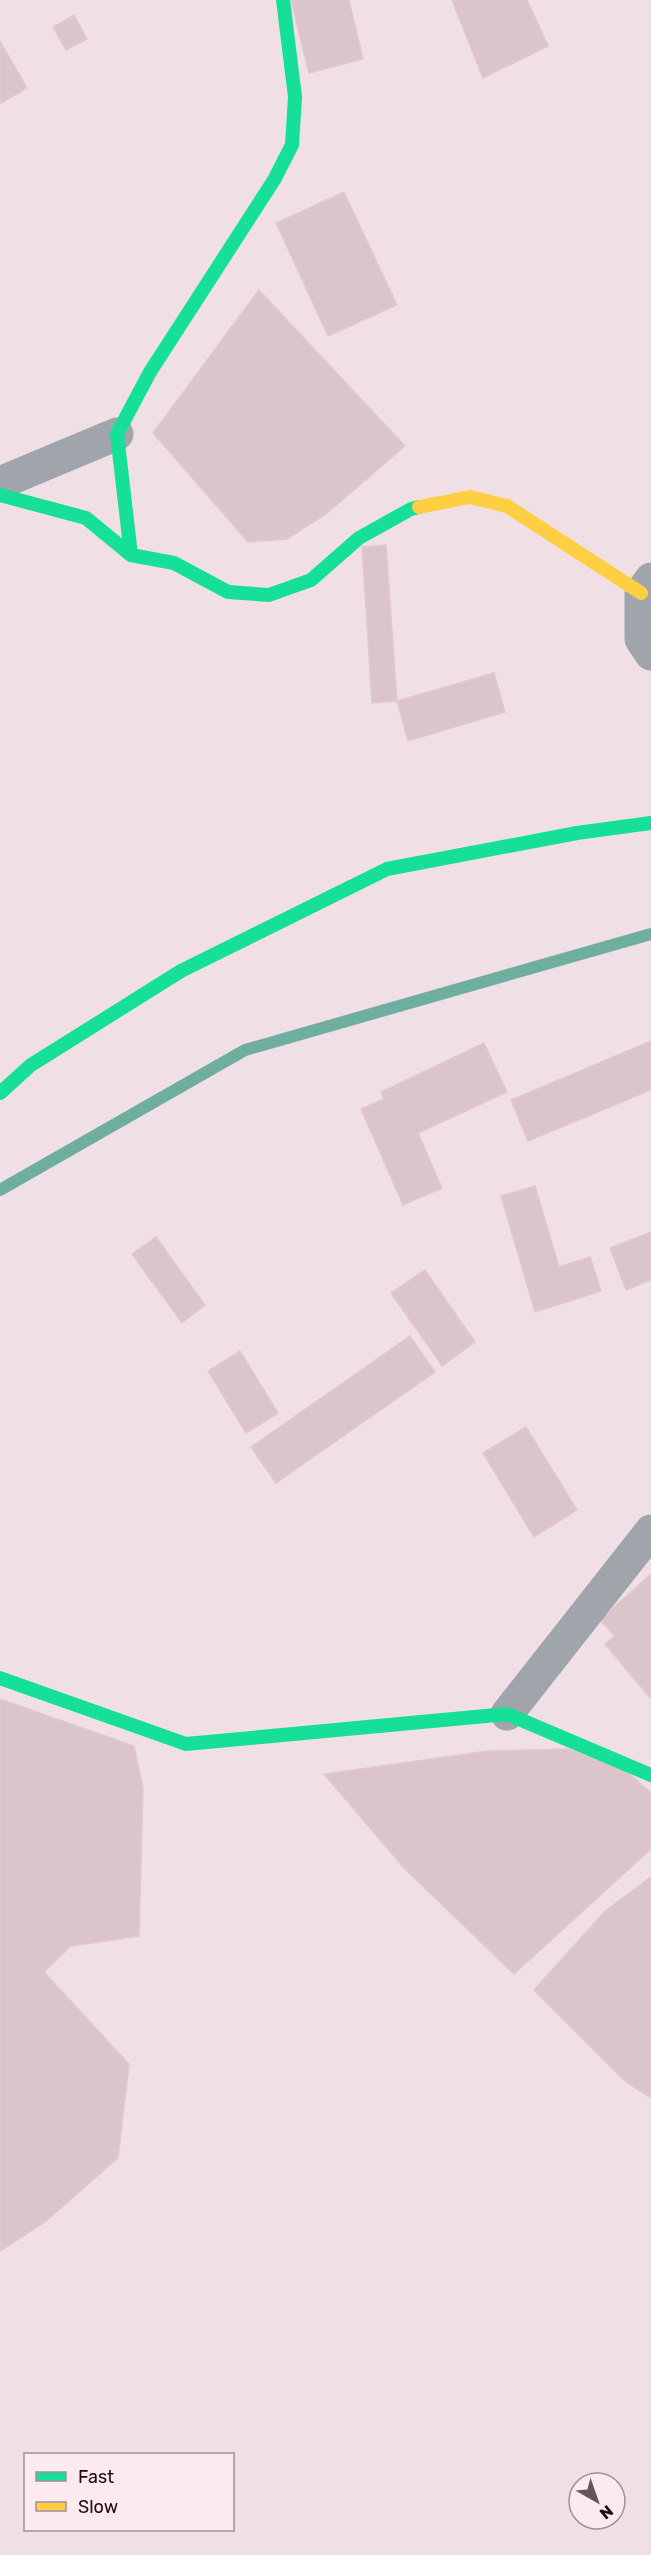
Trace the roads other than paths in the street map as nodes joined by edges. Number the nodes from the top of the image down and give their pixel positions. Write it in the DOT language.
graph roads {
  1 [pos="283,0"];
  2 [pos="117,434"];
  3 [pos="0,483"];
  4 [pos="0,495"];
  5 [pos="131,555"];
  6 [pos="646,586"];
  7 [pos="651,654"];
  8 [pos="651,823"];
  9 [pos="0,1093"];
  10 [pos="651,1531"];
  11 [pos="0,1678"];
  12 [pos="507,1714"];
  13 [pos="651,1775"];
  1 -- 2 [label="street"];
  2 -- 3 [label="street"];
  2 -- 5 [label="street"];
  4 -- 5 [label="street"];
  5 -- 6 [label="street"];
  6 -- 7 [label="street"];
  8 -- 9 [label="street"];
  10 -- 12 [label="street"];
  11 -- 12 [label="street"];
  12 -- 13 [label="street"];
}
